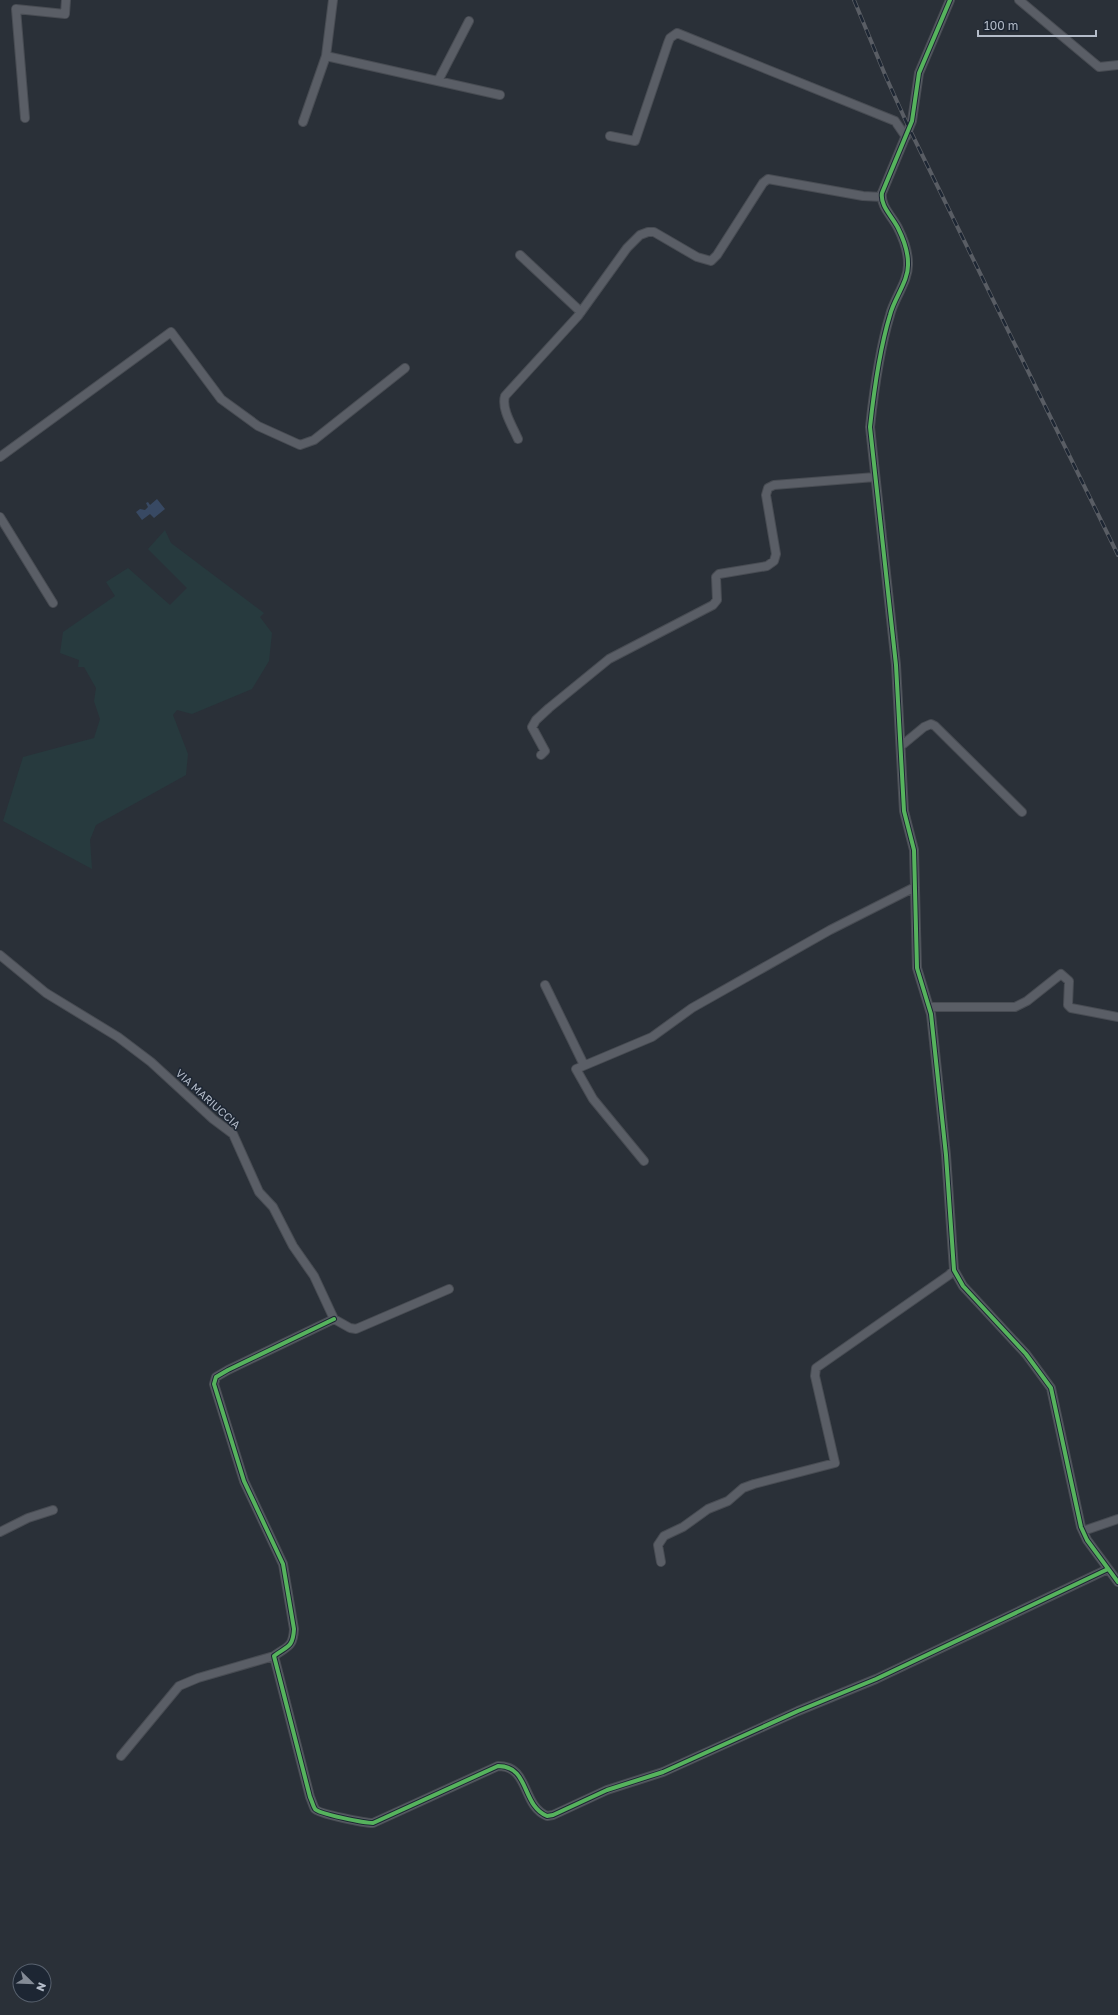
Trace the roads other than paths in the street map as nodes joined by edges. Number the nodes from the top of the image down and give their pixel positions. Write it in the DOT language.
graph roads {
  1 [pos="66,0"];
  2 [pos="333,0"];
  3 [pos="950,0"];
  4 [pos="1019,0"];
  5 [pos="469,21"];
  6 [pos="326,56"];
  7 [pos="1118,65"];
  8 [pos="438,81"];
  9 [pos="500,95"];
  10 [pos="25,118"];
  11 [pos="303,122"];
  12 [pos="610,136"];
  13 [pos="906,137"];
  14 [pos="882,197"];
  15 [pos="520,256"];
  16 [pos="581,312"];
  17 [pos="405,368"];
  18 [pos="518,439"];
  19 [pos="0,457"];
  20 [pos="875,477"];
  21 [pos="0,517"];
  22 [pos="53,603"];
  23 [pos="901,746"];
  24 [pos="541,755"];
  25 [pos="1022,812"];
  26 [pos="915,887"];
  27 [pos="0,954"];
  28 [pos="545,985"];
  29 [pos="929,1007"];
  30 [pos="1118,1017"];
  31 [pos="584,1065"];
  32 [pos="644,1161"];
  33 [pos="954,1270"];
  34 [pos="449,1289"];
  35 [pos="334,1319"];
  36 [pos="53,1510"];
  37 [pos="1118,1520"];
  38 [pos="1083,1531"];
  39 [pos="0,1532"];
  40 [pos="661,1562"];
  41 [pos="1108,1568"];
  42 [pos="1118,1582"];
  43 [pos="274,1656"];
  44 [pos="121,1756"];
  1 -- 10 [label="street"];
  2 -- 6 [label="street"];
  3 -- 13 [label="street"];
  4 -- 7 [label="street"];
  5 -- 8 [label="street"];
  6 -- 8 [label="street"];
  6 -- 11 [label="street"];
  8 -- 9 [label="street"];
  12 -- 13 [label="street"];
  13 -- 14 [label="street"];
  14 -- 16 [label="street"];
  14 -- 20 [label="street"];
  15 -- 16 [label="street"];
  16 -- 18 [label="street"];
  17 -- 19 [label="street"];
  20 -- 23 [label="street"];
  20 -- 24 [label="street"];
  21 -- 22 [label="street"];
  23 -- 25 [label="street"];
  23 -- 26 [label="street"];
  26 -- 29 [label="street"];
  26 -- 31 [label="street"];
  27 -- 35 [label="street, VIA MARIUCCIA"];
  28 -- 31 [label="street"];
  29 -- 30 [label="street"];
  29 -- 33 [label="street"];
  31 -- 32 [label="street"];
  33 -- 38 [label="street"];
  33 -- 40 [label="street"];
  34 -- 35 [label="street"];
  35 -- 43 [label="street"];
  36 -- 39 [label="street"];
  37 -- 38 [label="street"];
  38 -- 41 [label="street"];
  41 -- 42 [label="street"];
  41 -- 43 [label="street"];
  43 -- 44 [label="street"];
}
